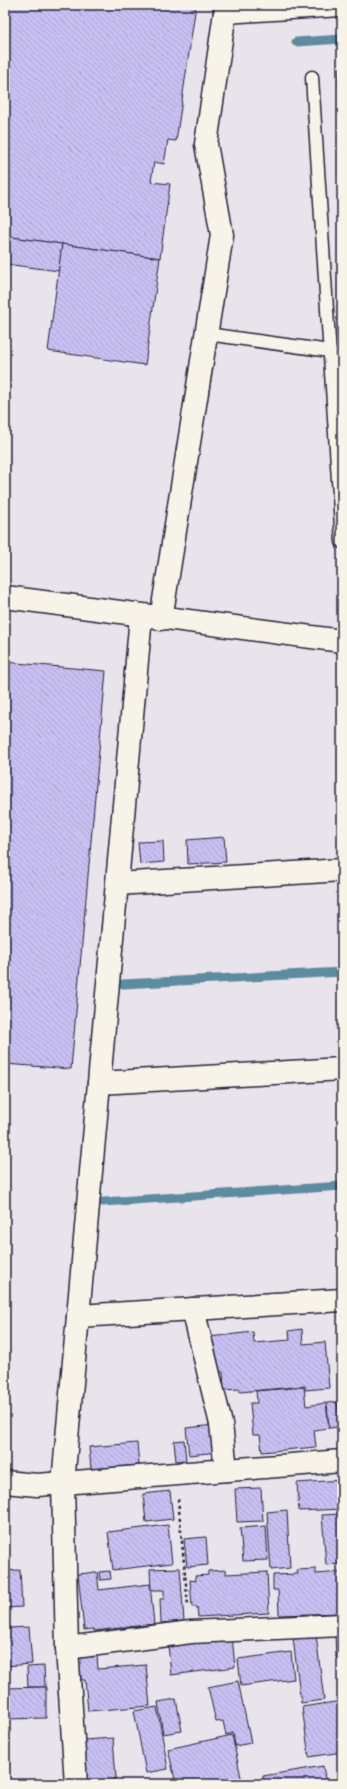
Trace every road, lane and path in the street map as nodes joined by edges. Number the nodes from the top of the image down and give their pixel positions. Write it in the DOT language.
graph roads {
  1 [pos="341,5"];
  2 [pos="311,6"];
  3 [pos="226,9"];
  4 [pos="312,77"];
  5 [pos="206,334"];
  6 [pos="330,351"];
  7 [pos="342,542"];
  8 [pos="5,598"];
  9 [pos="151,617"];
  10 [pos="342,641"];
  11 [pos="342,870"];
  12 [pos="117,884"];
  13 [pos="342,1069"];
  14 [pos="99,1083"];
  15 [pos="342,1300"];
  16 [pos="193,1309"];
  17 [pos="78,1316"];
  18 [pos="342,1461"];
  19 [pos="226,1470"];
  20 [pos="176,1474"];
  21 [pos="5,1482"];
  22 [pos="63,1483"];
  23 [pos="342,1626"];
  24 [pos="190,1632"];
  25 [pos="67,1648"];
  26 [pos="76,1784"];
  1 -- 2 [label="street"];
  2 -- 3 [label="street"];
  3 -- 5 [label="street"];
  4 -- 6 [label="lane"];
  5 -- 6 [label="lane"];
  5 -- 9 [label="street"];
  6 -- 7 [label="lane"];
  8 -- 9 [label="street"];
  9 -- 10 [label="street"];
  9 -- 12 [label="street"];
  11 -- 12 [label="street"];
  12 -- 14 [label="street"];
  13 -- 14 [label="street"];
  14 -- 17 [label="street"];
  15 -- 16 [label="street"];
  16 -- 17 [label="street"];
  16 -- 19 [label="street"];
  17 -- 22 [label="street"];
  18 -- 19 [label="street"];
  19 -- 20 [label="street"];
  20 -- 22 [label="street"];
  20 -- 24 [label="path"];
  21 -- 22 [label="street"];
  22 -- 25 [label="street"];
  23 -- 24 [label="street"];
  24 -- 25 [label="street"];
  25 -- 26 [label="street"];
}
